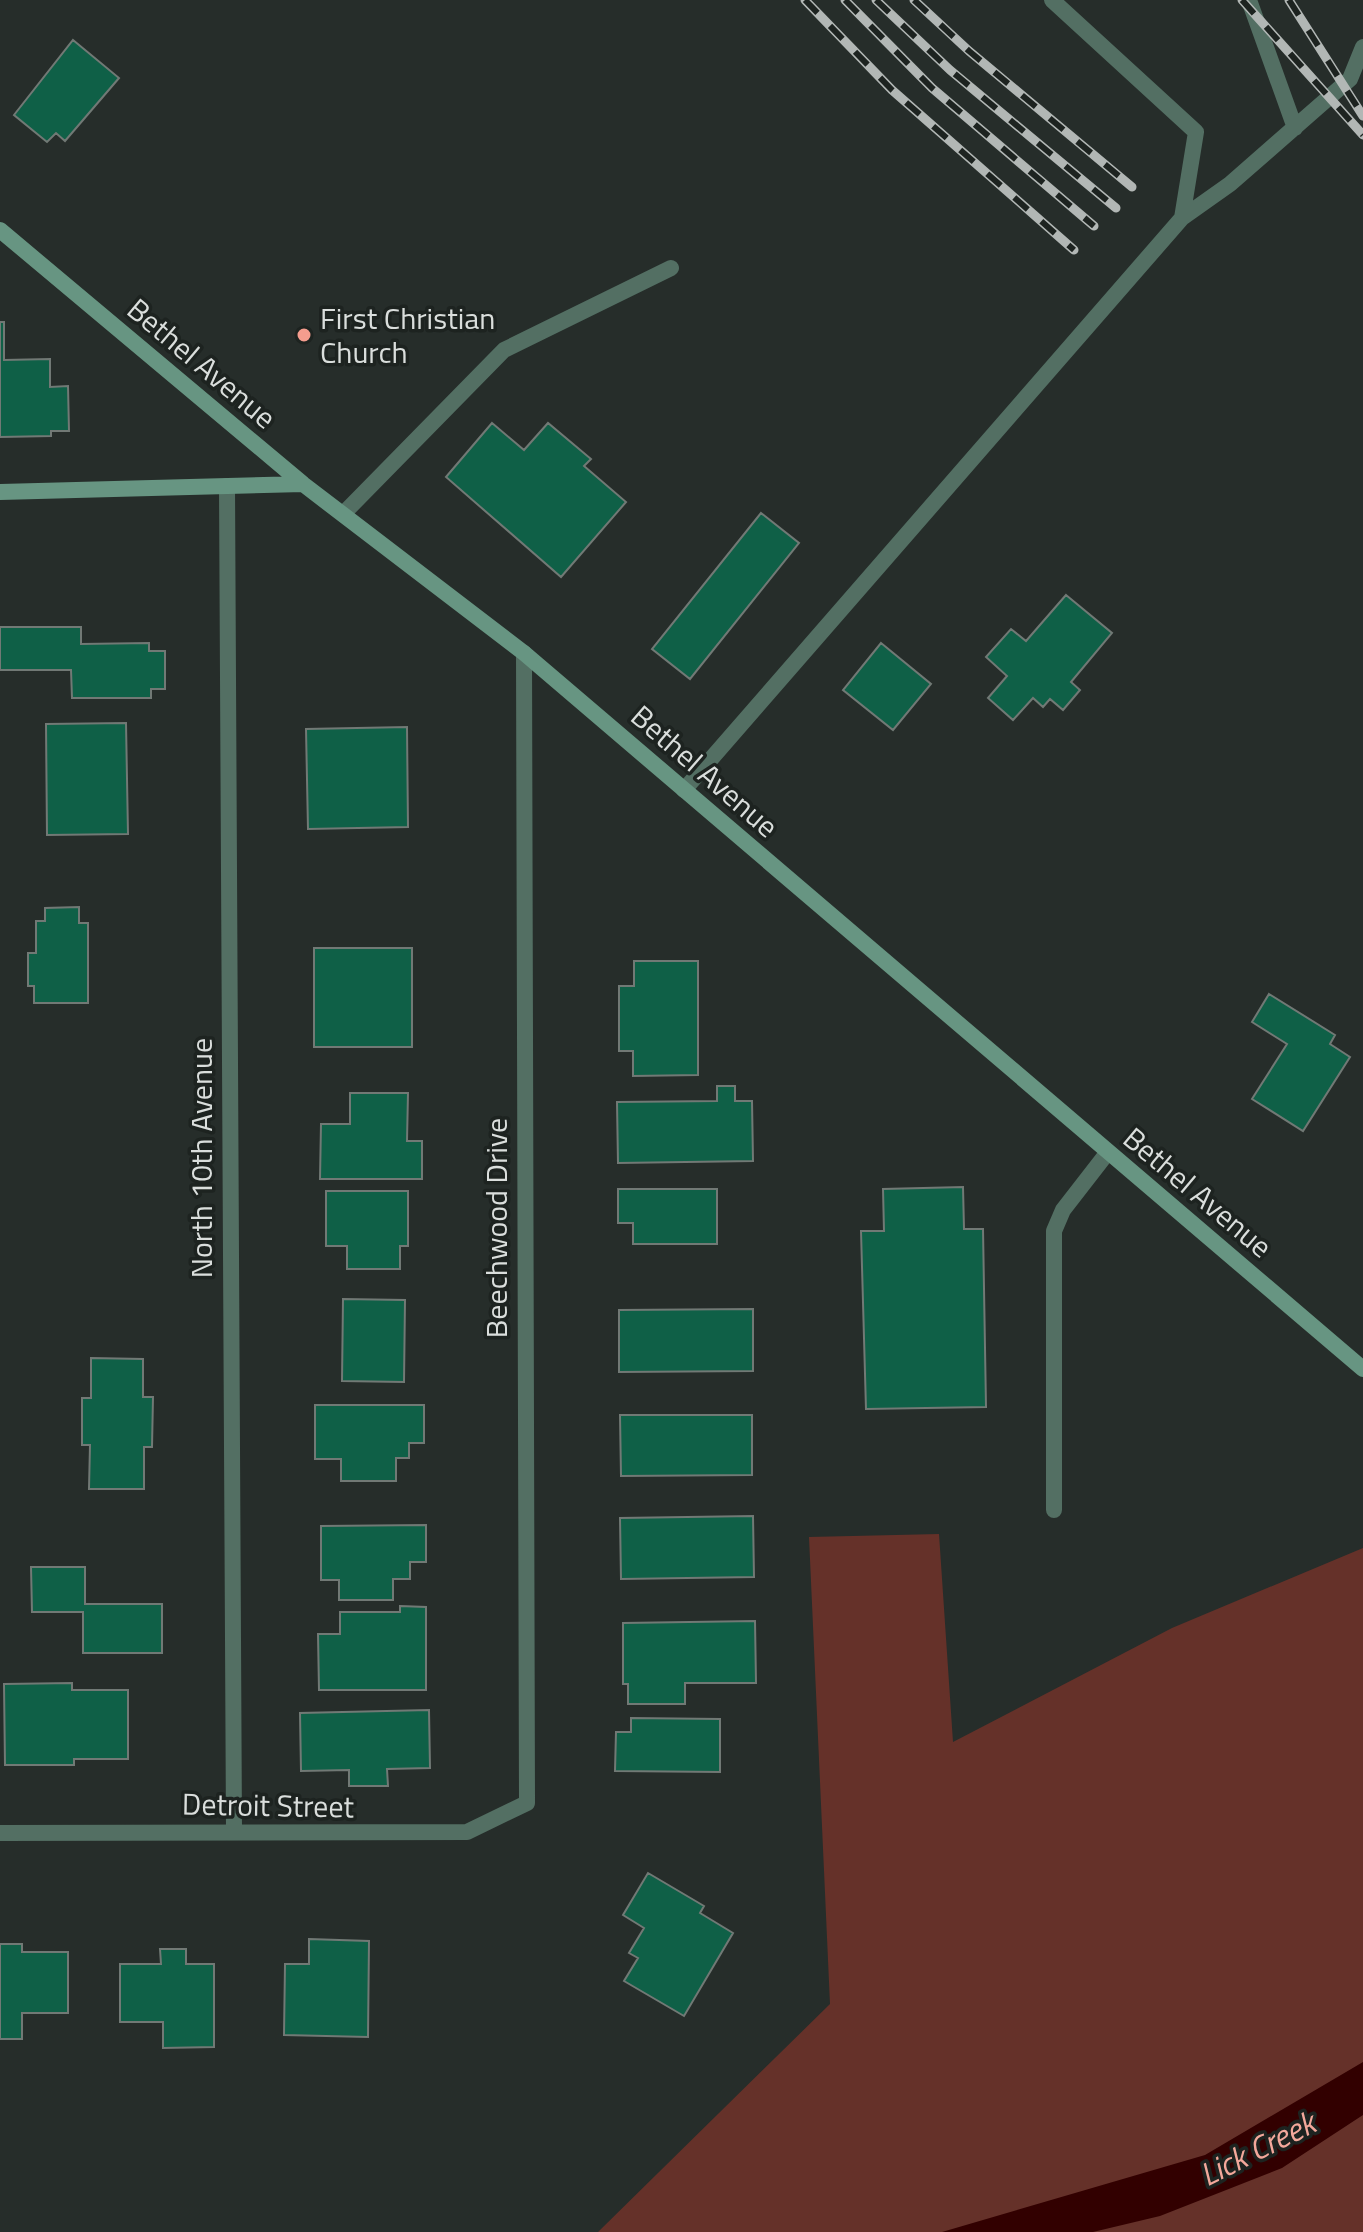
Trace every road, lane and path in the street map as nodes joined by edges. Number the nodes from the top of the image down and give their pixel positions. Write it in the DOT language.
graph roads {
  1 [pos="1052,0"];
  2 [pos="1249,0"];
  3 [pos="1363,47"];
  4 [pos="1295,128"];
  5 [pos="1182,218"];
  6 [pos="0,230"];
  7 [pos="671,268"];
  8 [pos="303,484"];
  9 [pos="227,486"];
  10 [pos="0,492"];
  11 [pos="343,514"];
  12 [pos="524,653"];
  13 [pos="684,790"];
  14 [pos="1108,1152"];
  15 [pos="1363,1369"];
  16 [pos="1054,1510"];
  17 [pos="527,1803"];
  18 [pos="234,1831"];
  19 [pos="0,1833"];
  1 -- 5 [label="street"];
  2 -- 4 [label="street"];
  3 -- 4 [label="street"];
  4 -- 5 [label="street"];
  5 -- 13 [label="street"];
  6 -- 8 [label="street, Bethel Avenue"];
  7 -- 11 [label="street"];
  8 -- 9 [label="street"];
  8 -- 11 [label="street, Bethel Avenue"];
  9 -- 10 [label="street"];
  9 -- 18 [label="street, North 10th Avenue"];
  11 -- 12 [label="street, Bethel Avenue"];
  12 -- 13 [label="street, Bethel Avenue"];
  12 -- 17 [label="street, Beechwood Drive"];
  13 -- 14 [label="street, Bethel Avenue"];
  14 -- 15 [label="street, Bethel Avenue"];
  14 -- 16 [label="street"];
  17 -- 18 [label="street, Detroit Street"];
  18 -- 19 [label="street, Detroit Street"];
}
